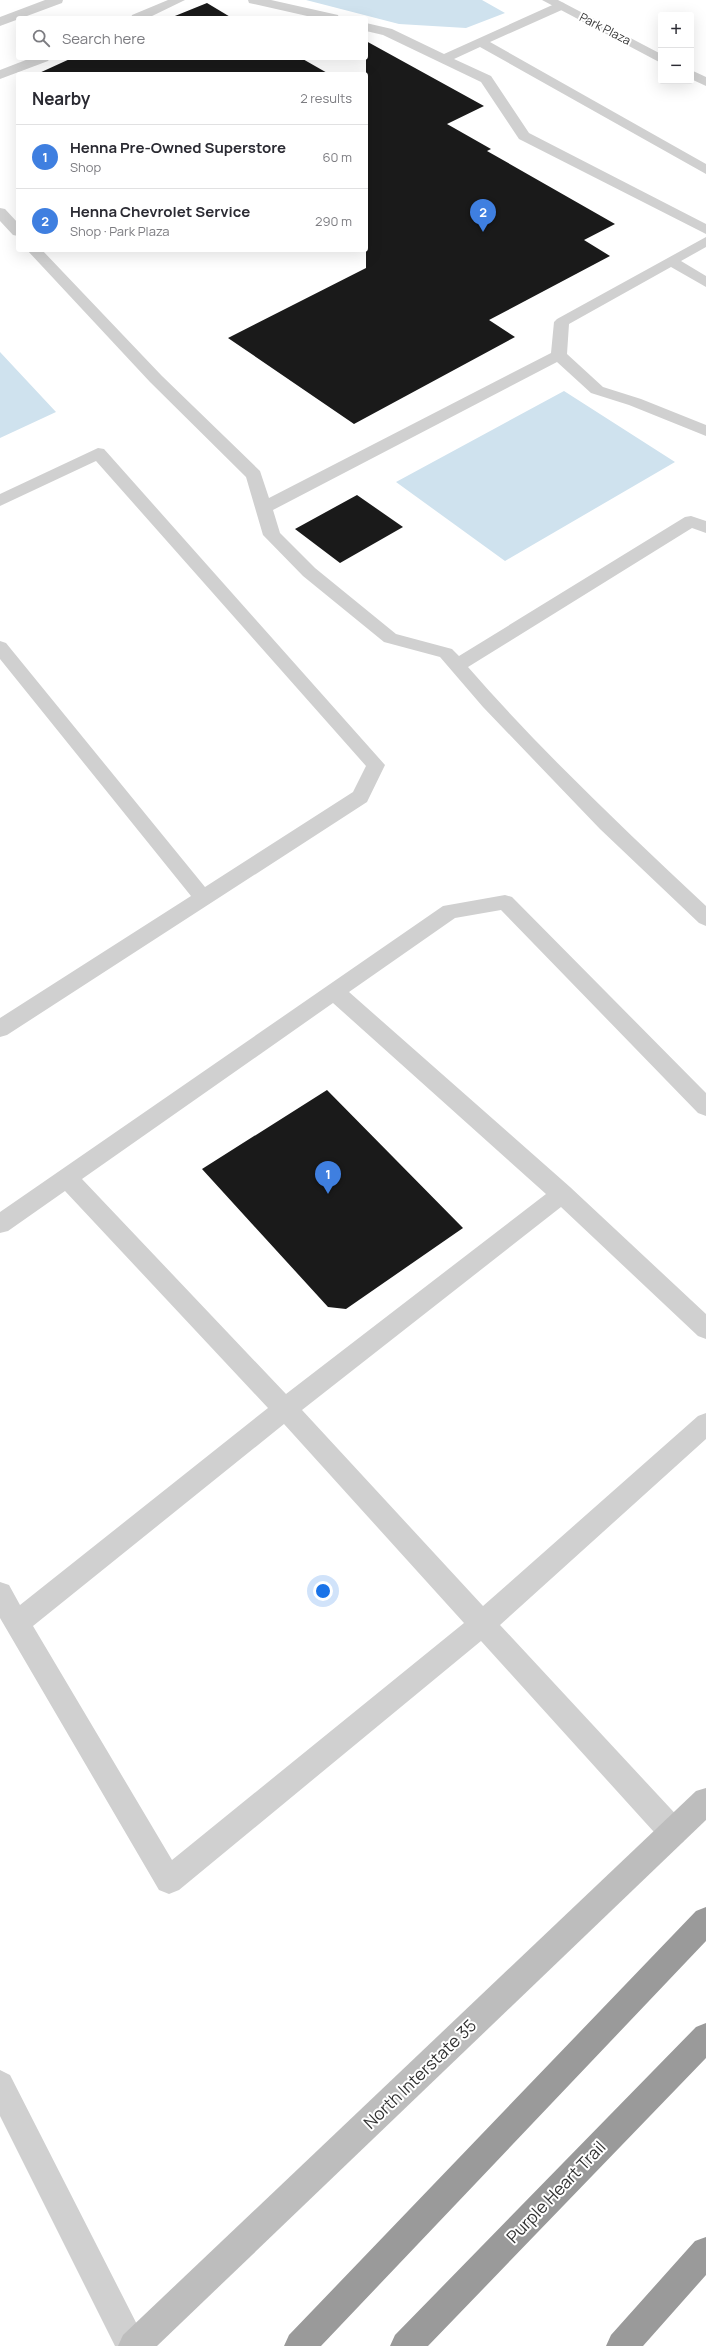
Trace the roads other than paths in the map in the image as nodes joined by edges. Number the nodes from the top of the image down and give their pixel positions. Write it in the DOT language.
graph roads {
  1 [pos="57,0"];
  2 [pos="179,0"];
  3 [pos="254,0"];
  4 [pos="554,3"];
  5 [pos="142,16"];
  6 [pos="324,16"];
  7 [pos="0,22"];
  8 [pos="368,27"];
  9 [pos="480,42"];
  10 [pos="658,57"];
  11 [pos="444,59"];
  12 [pos="38,60"];
  13 [pos="0,75"];
  14 [pos="694,76"];
  15 [pos="706,82"];
  16 [pos="706,170"];
  17 [pos="0,212"];
  18 [pos="16,230"];
  19 [pos="706,230"];
  20 [pos="706,241"];
  21 [pos="36,252"];
  22 [pos="671,261"];
  23 [pos="706,282"];
  24 [pos="559,355"];
  25 [pos="706,431"];
  26 [pos="0,501"];
  27 [pos="264,508"];
  28 [pos="706,528"];
  29 [pos="0,647"];
  30 [pos="457,666"];
  31 [pos="202,898"];
  32 [pos="706,918"];
  33 [pos="336,992"];
  34 [pos="0,1029"];
  35 [pos="706,1107"];
  36 [pos="67,1178"];
  37 [pos="562,1194"];
  38 [pos="0,1224"];
  39 [pos="706,1329"];
  40 [pos="285,1409"];
  41 [pos="706,1424"];
  42 [pos="0,1594"];
  43 [pos="17,1623"];
  44 [pos="482,1624"];
  45 [pos="706,1801"];
  46 [pos="673,1832"];
  47 [pos="706,1921"];
  48 [pos="706,2037"];
  49 [pos="2,2094"];
  50 [pos="706,2252"];
  51 [pos="133,2346"];
  52 [pos="300,2346"];
  53 [pos="406,2346"];
  54 [pos="622,2346"];
  1 -- 7 [label="street"];
  2 -- 5 [label="street"];
  3 -- 6 [label="street"];
  4 -- 9 [label="street"];
  4 -- 10 [label="street, Park Plaza"];
  8 -- 11 [label="street"];
  9 -- 11 [label="street"];
  9 -- 16 [label="street"];
  11 -- 19 [label="street"];
  12 -- 13 [label="street"];
  14 -- 15 [label="street"];
  17 -- 18 [label="street"];
  20 -- 22 [label="street"];
  21 -- 27 [label="street"];
  22 -- 23 [label="street"];
  22 -- 24 [label="street"];
  24 -- 25 [label="street"];
  24 -- 27 [label="street"];
  26 -- 31 [label="street"];
  27 -- 30 [label="street"];
  28 -- 30 [label="street"];
  29 -- 31 [label="street"];
  30 -- 32 [label="street"];
  31 -- 34 [label="street"];
  33 -- 35 [label="street"];
  33 -- 36 [label="street"];
  33 -- 37 [label="street"];
  36 -- 38 [label="street"];
  36 -- 40 [label="street"];
  37 -- 39 [label="street"];
  37 -- 40 [label="street"];
  40 -- 43 [label="street"];
  40 -- 44 [label="street"];
  41 -- 44 [label="street"];
  42 -- 43 [label="street"];
  43 -- 44 [label="street"];
  44 -- 46 [label="street"];
  45 -- 46 [label="main road, North Interstate 35"];
  46 -- 51 [label="main road, North Interstate 35"];
  47 -- 52 [label="highway"];
  48 -- 53 [label="highway, Purple Heart Trail"];
  49 -- 51 [label="street"];
  50 -- 54 [label="highway"];
}
